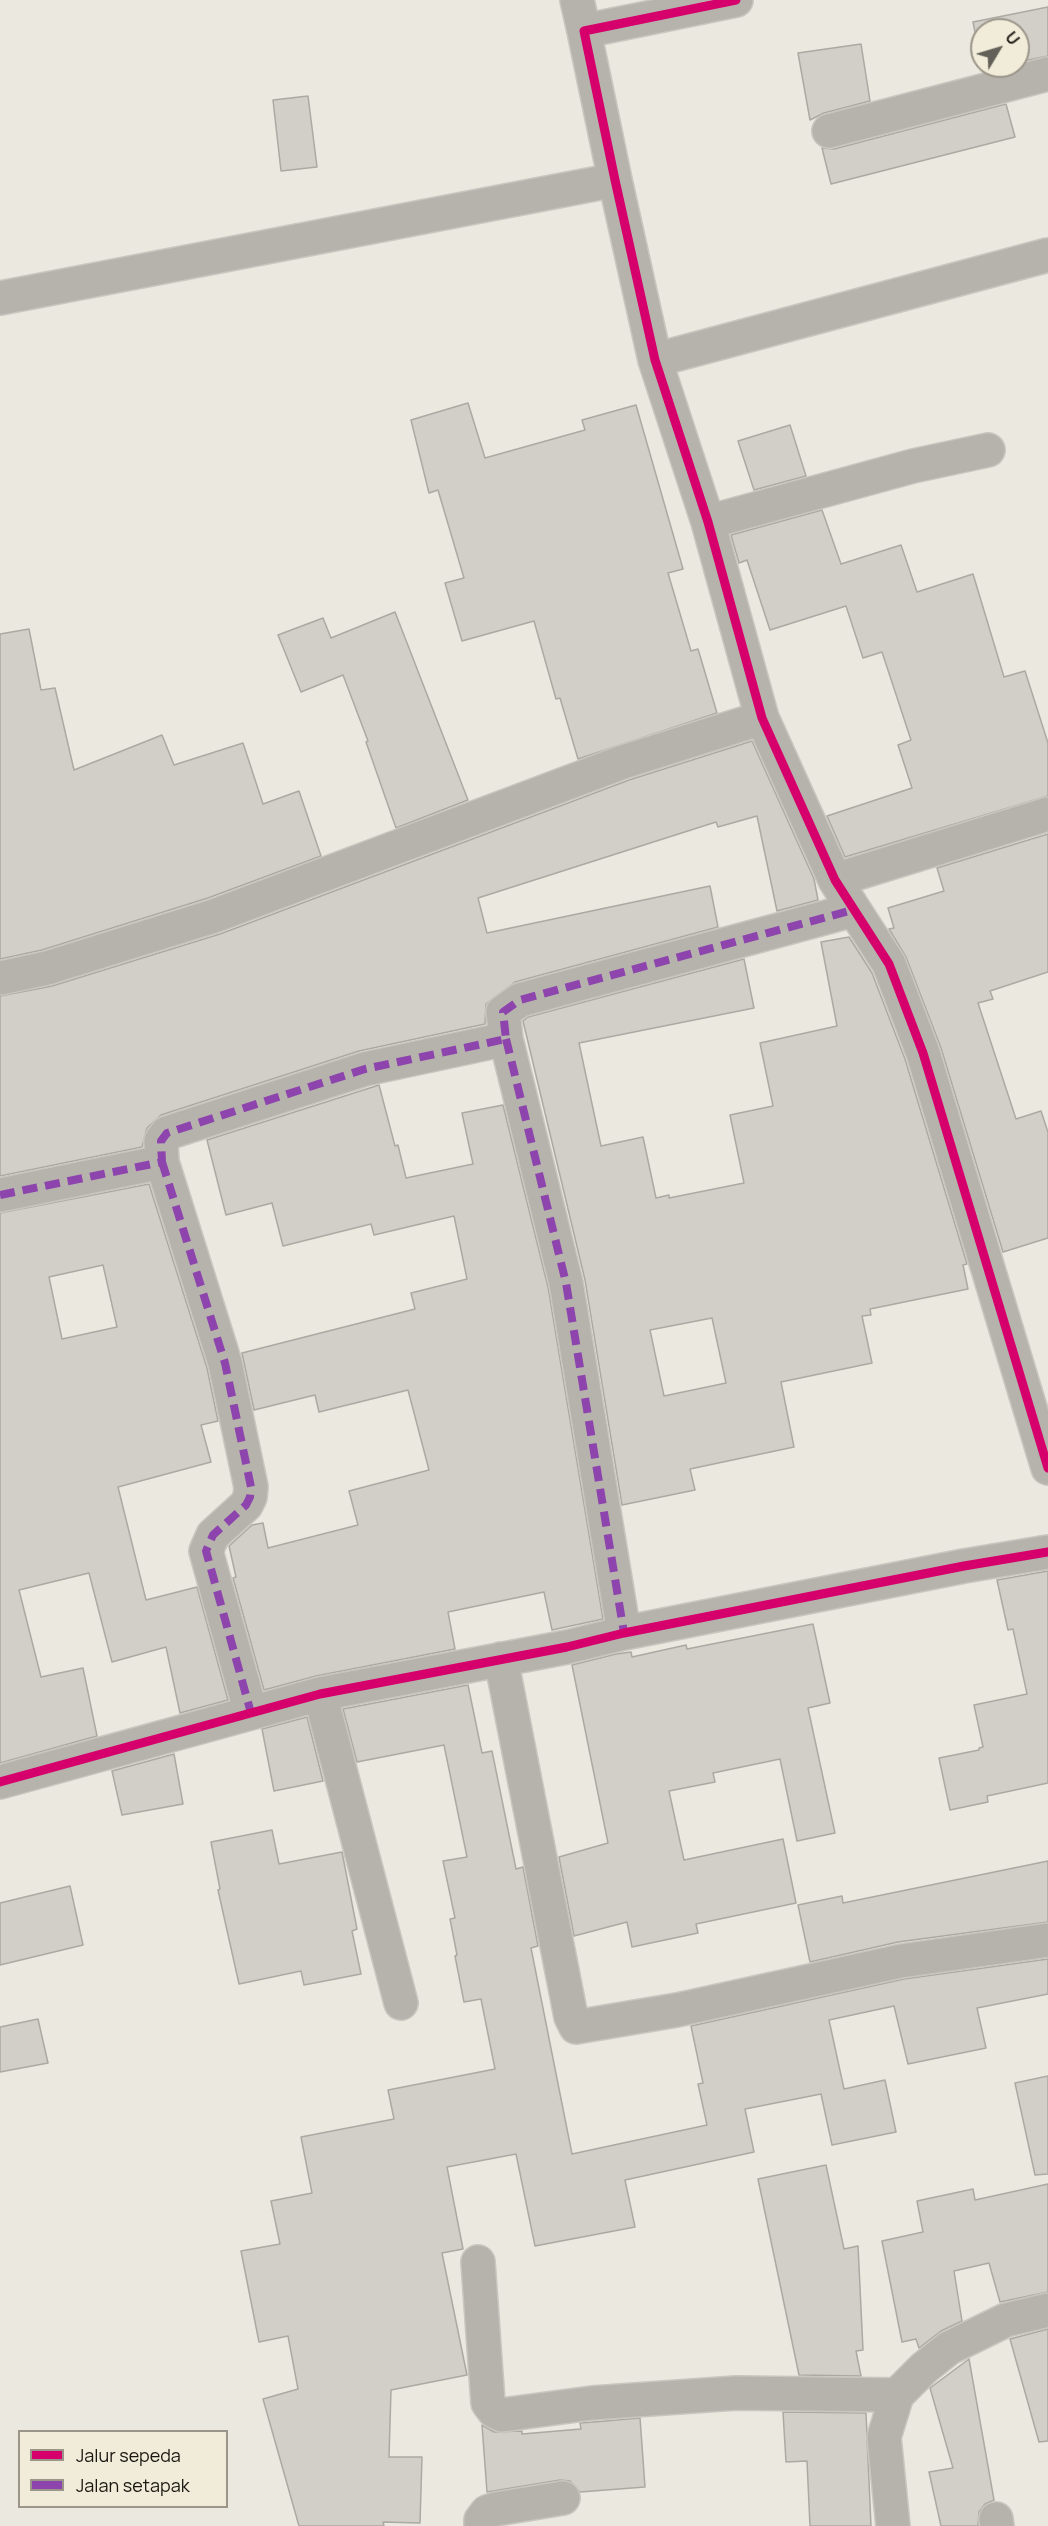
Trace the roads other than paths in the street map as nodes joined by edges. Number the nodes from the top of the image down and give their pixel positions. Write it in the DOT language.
graph roads {
  1 [pos="736,0"];
  2 [pos="581,16"];
  3 [pos="1048,74"];
  4 [pos="829,131"];
  5 [pos="615,180"];
  6 [pos="1048,255"];
  7 [pos="0,298"];
  8 [pos="655,360"];
  9 [pos="988,450"];
  10 [pos="708,522"];
  11 [pos="762,718"];
  12 [pos="1048,814"];
  13 [pos="835,880"];
  14 [pos="853,910"];
  15 [pos="0,978"];
  16 [pos="506,1039"];
  17 [pos="162,1162"];
  18 [pos="0,1195"];
  19 [pos="1048,1468"];
  20 [pos="1048,1552"];
  21 [pos="624,1633"];
  22 [pos="501,1659"];
  23 [pos="320,1694"];
  24 [pos="251,1713"];
  25 [pos="0,1782"];
  26 [pos="1048,1940"];
  27 [pos="401,2003"];
  28 [pos="478,2262"];
  29 [pos="1048,2310"];
  30 [pos="897,2395"];
  31 [pos="563,2498"];
  32 [pos="481,2526"];
  33 [pos="893,2526"];
  1 -- 2 [label="street"];
  2 -- 5 [label="street"];
  3 -- 4 [label="street"];
  5 -- 7 [label="street"];
  5 -- 8 [label="street"];
  6 -- 8 [label="street"];
  8 -- 10 [label="street"];
  9 -- 10 [label="street"];
  10 -- 11 [label="street"];
  11 -- 13 [label="street"];
  11 -- 15 [label="street"];
  12 -- 13 [label="street"];
  13 -- 14 [label="street"];
  14 -- 16 [label="street"];
  14 -- 19 [label="street"];
  16 -- 17 [label="street"];
  16 -- 21 [label="street"];
  17 -- 18 [label="street"];
  17 -- 24 [label="street"];
  20 -- 21 [label="street"];
  21 -- 22 [label="street"];
  22 -- 23 [label="street"];
  22 -- 26 [label="street"];
  23 -- 24 [label="street"];
  23 -- 27 [label="street"];
  24 -- 25 [label="street"];
  28 -- 30 [label="street"];
  29 -- 30 [label="street"];
  30 -- 33 [label="street"];
  31 -- 32 [label="street"];
}
